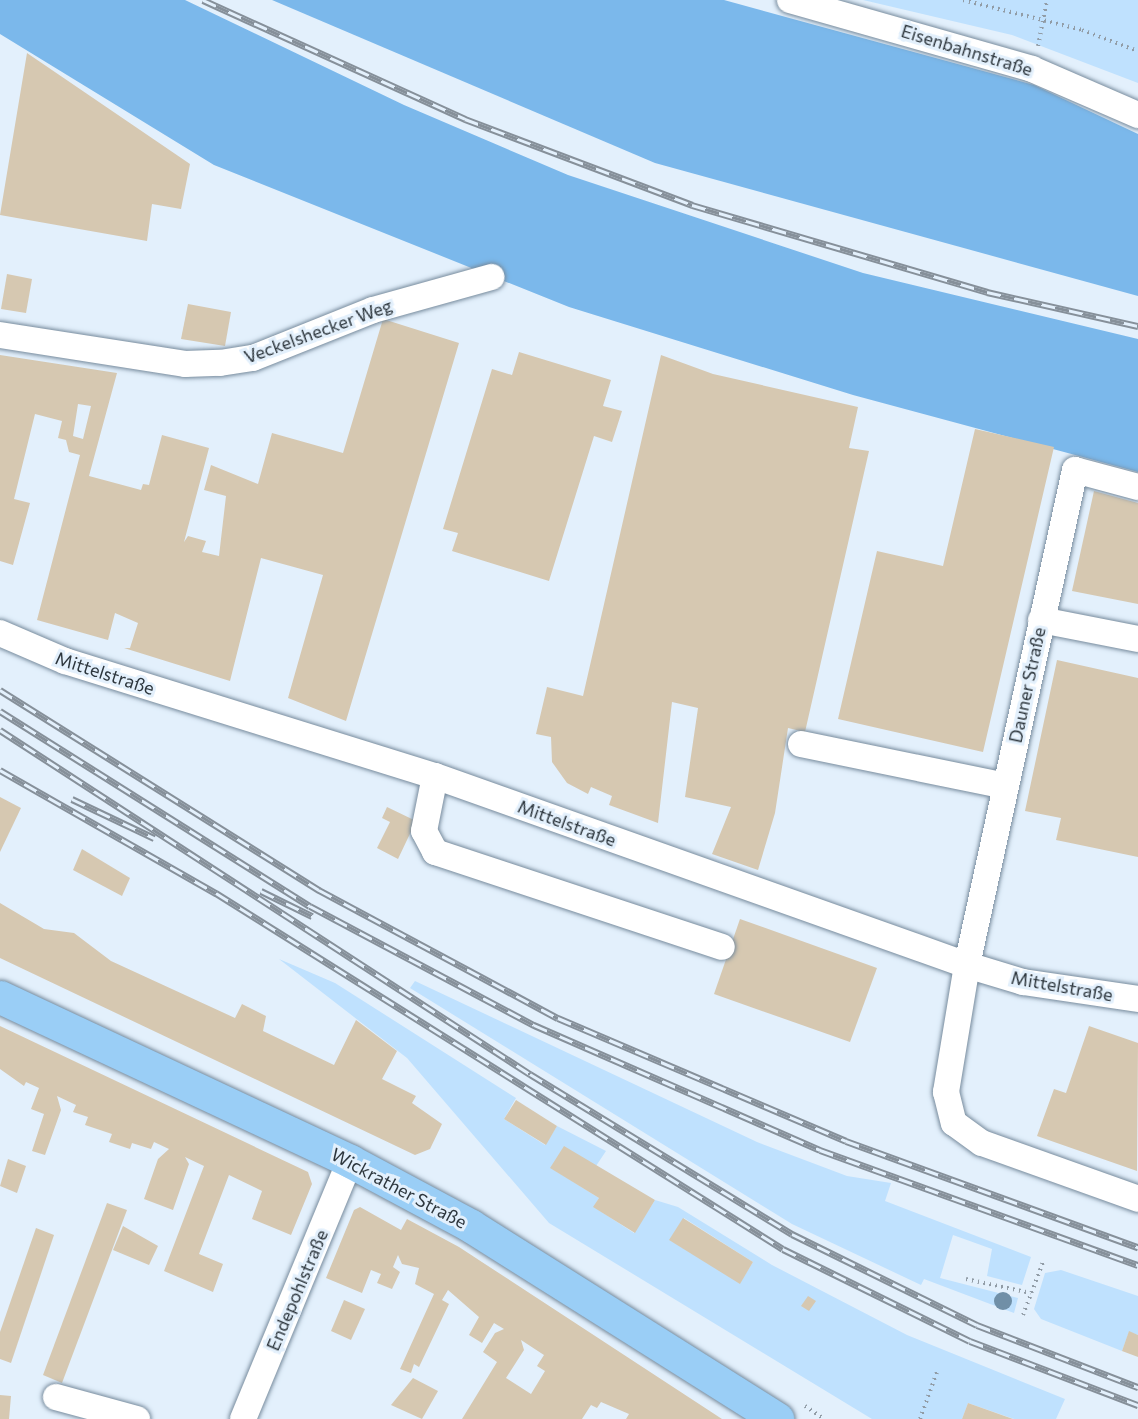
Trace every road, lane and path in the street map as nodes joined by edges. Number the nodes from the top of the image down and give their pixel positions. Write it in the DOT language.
graph roads {
  1 [pos="790,0"];
  2 [pos="963,0"];
  3 [pos="1047,0"];
  4 [pos="1044,22"];
  5 [pos="1138,51"];
  6 [pos="1032,69"];
  7 [pos="1138,115"];
  8 [pos="491,277"];
  9 [pos="0,335"];
  10 [pos="1138,487"];
  11 [pos="1041,620"];
  12 [pos="0,633"];
  13 [pos="1138,639"];
  14 [pos="801,744"];
  15 [pos="435,776"];
  16 [pos="1005,786"];
  17 [pos="722,946"];
  18 [pos="967,965"];
  19 [pos="0,997"];
  20 [pos="1138,999"];
  21 [pos="350,1161"];
  22 [pos="1138,1199"];
  23 [pos="1043,1262"];
  24 [pos="966,1279"];
  25 [pos="1031,1293"];
  26 [pos="1023,1315"];
  27 [pos="938,1369"];
  28 [pos="56,1397"];
  29 [pos="137,1419"];
  30 [pos="243,1419"];
  31 [pos="777,1419"];
  32 [pos="920,1419"];
  1 -- 6 [label="street, Eisenbahnstraße"];
  2 -- 4 [label="path"];
  3 -- 4 [label="path"];
  4 -- 5 [label="path"];
  4 -- 6 [label="path"];
  6 -- 7 [label="street, Eisenbahnstraße"];
  8 -- 9 [label="street, Veckelshecker Weg"];
  10 -- 11 [label="street, Dauner Straße"];
  11 -- 13 [label="street"];
  11 -- 16 [label="street, Dauner Straße"];
  12 -- 15 [label="street, Mittelstraße"];
  14 -- 16 [label="street"];
  15 -- 17 [label="street"];
  15 -- 18 [label="street, Mittelstraße"];
  16 -- 18 [label="street, Dauner Straße"];
  18 -- 20 [label="street, Mittelstraße"];
  18 -- 22 [label="street, Dauner Straße"];
  19 -- 21 [label="main road, Wickrather Straße"];
  21 -- 30 [label="street, Endepohlstraße"];
  21 -- 31 [label="main road, Wickrather Straße"];
  23 -- 25 [label="path"];
  24 -- 25 [label="path"];
  25 -- 26 [label="path"];
  27 -- 32 [label="path"];
  28 -- 29 [label="street"];
}
